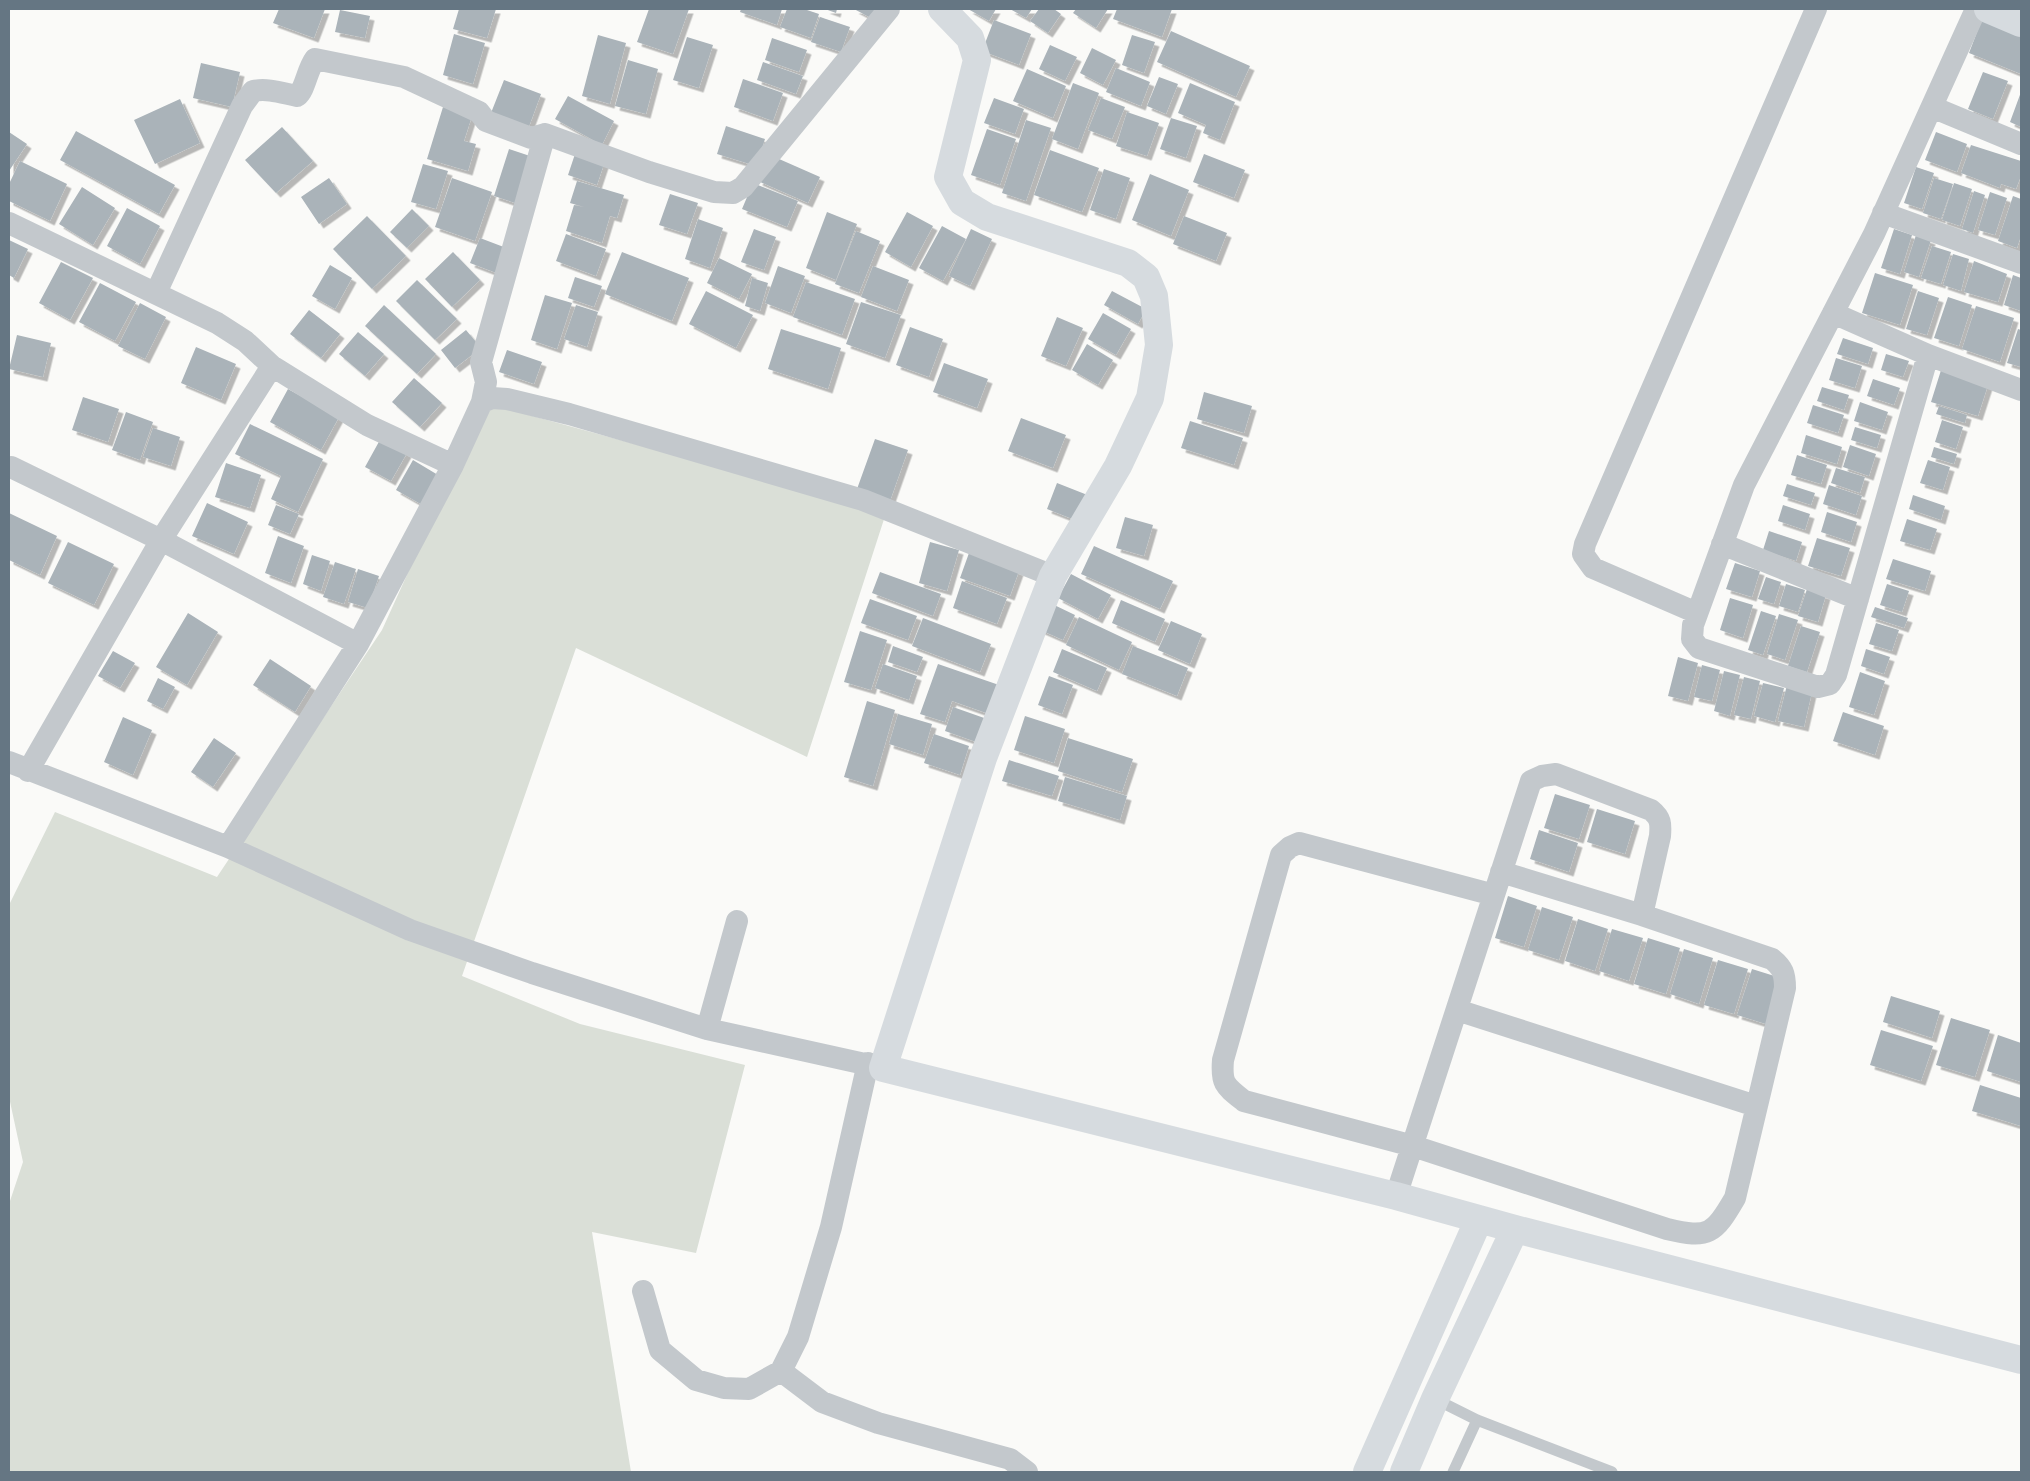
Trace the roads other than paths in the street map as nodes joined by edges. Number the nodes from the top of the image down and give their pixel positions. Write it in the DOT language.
graph roads {
  1 [pos="889,9"];
  2 [pos="942,9"];
  3 [pos="1816,9"];
  4 [pos="1976,9"];
  5 [pos="1988,9"];
  6 [pos="2021,23"];
  7 [pos="1932,107"];
  8 [pos="545,134"];
  9 [pos="2021,144"];
  10 [pos="1883,213"];
  11 [pos="9,223"];
  12 [pos="2021,263"];
  13 [pos="156,293"];
  14 [pos="1833,313"];
  15 [pos="1928,355"];
  16 [pos="272,366"];
  17 [pos="2021,390"];
  18 [pos="482,402"];
  19 [pos="453,465"];
  20 [pos="11,467"];
  21 [pos="161,540"];
  22 [pos="1722,544"];
  23 [pos="1053,576"];
  24 [pos="1858,598"];
  25 [pos="1697,613"];
  26 [pos="358,644"];
  27 [pos="19,766"];
  28 [pos="228,847"];
  29 [pos="1501,872"];
  30 [pos="1494,894"];
  31 [pos="1642,915"];
  32 [pos="737,921"];
  33 [pos="1457,1010"];
  34 [pos="707,1029"];
  35 [pos="876,1066"];
  36 [pos="1756,1106"];
  37 [pos="1413,1146"];
  38 [pos="1396,1196"];
  39 [pos="1479,1219"];
  40 [pos="1515,1229"];
  41 [pos="644,1291"];
  42 [pos="2021,1360"];
  43 [pos="781,1371"];
  44 [pos="1435,1399"];
  45 [pos="1477,1420"];
  46 [pos="1027,1472"];
  47 [pos="1367,1472"];
  48 [pos="1404,1472"];
  49 [pos="1453,1472"];
  50 [pos="1612,1472"];
  1 -- 8 [label="street"];
  2 -- 23 [label="street"];
  3 -- 25 [label="street"];
  4 -- 7 [label="street"];
  5 -- 6 [label="street"];
  7 -- 9 [label="street"];
  7 -- 10 [label="street"];
  8 -- 13 [label="street"];
  8 -- 18 [label="street"];
  10 -- 12 [label="street"];
  10 -- 14 [label="street"];
  11 -- 13 [label="street"];
  13 -- 16 [label="street"];
  14 -- 15 [label="street"];
  14 -- 22 [label="street"];
  15 -- 17 [label="street"];
  15 -- 24 [label="street"];
  16 -- 19 [label="street"];
  16 -- 21 [label="street"];
  18 -- 19 [label="street"];
  18 -- 23 [label="street"];
  19 -- 26 [label="street"];
  20 -- 21 [label="street"];
  21 -- 26 [label="street"];
  21 -- 27 [label="street"];
  22 -- 24 [label="street"];
  22 -- 25 [label="street"];
  23 -- 35 [label="street"];
  24 -- 25 [label="street"];
  26 -- 28 [label="street"];
  27 -- 28 [label="street"];
  28 -- 34 [label="street"];
  29 -- 30 [label="street"];
  29 -- 31 [label="street"];
  29 -- 31 [label="street"];
  30 -- 33 [label="street"];
  30 -- 37 [label="street"];
  31 -- 36 [label="street"];
  32 -- 34 [label="street"];
  33 -- 36 [label="street"];
  33 -- 37 [label="street"];
  34 -- 35 [label="street"];
  35 -- 38 [label="street"];
  35 -- 43 [label="street"];
  36 -- 37 [label="street"];
  37 -- 38 [label="street"];
  38 -- 39 [label="street"];
  39 -- 40 [label="street"];
  39 -- 47 [label="street"];
  40 -- 42 [label="street"];
  40 -- 44 [label="street"];
  41 -- 43 [label="street"];
  43 -- 46 [label="street"];
  44 -- 45 [label="lane"];
  44 -- 48 [label="street"];
  45 -- 49 [label="lane"];
  45 -- 50 [label="lane"];
}
